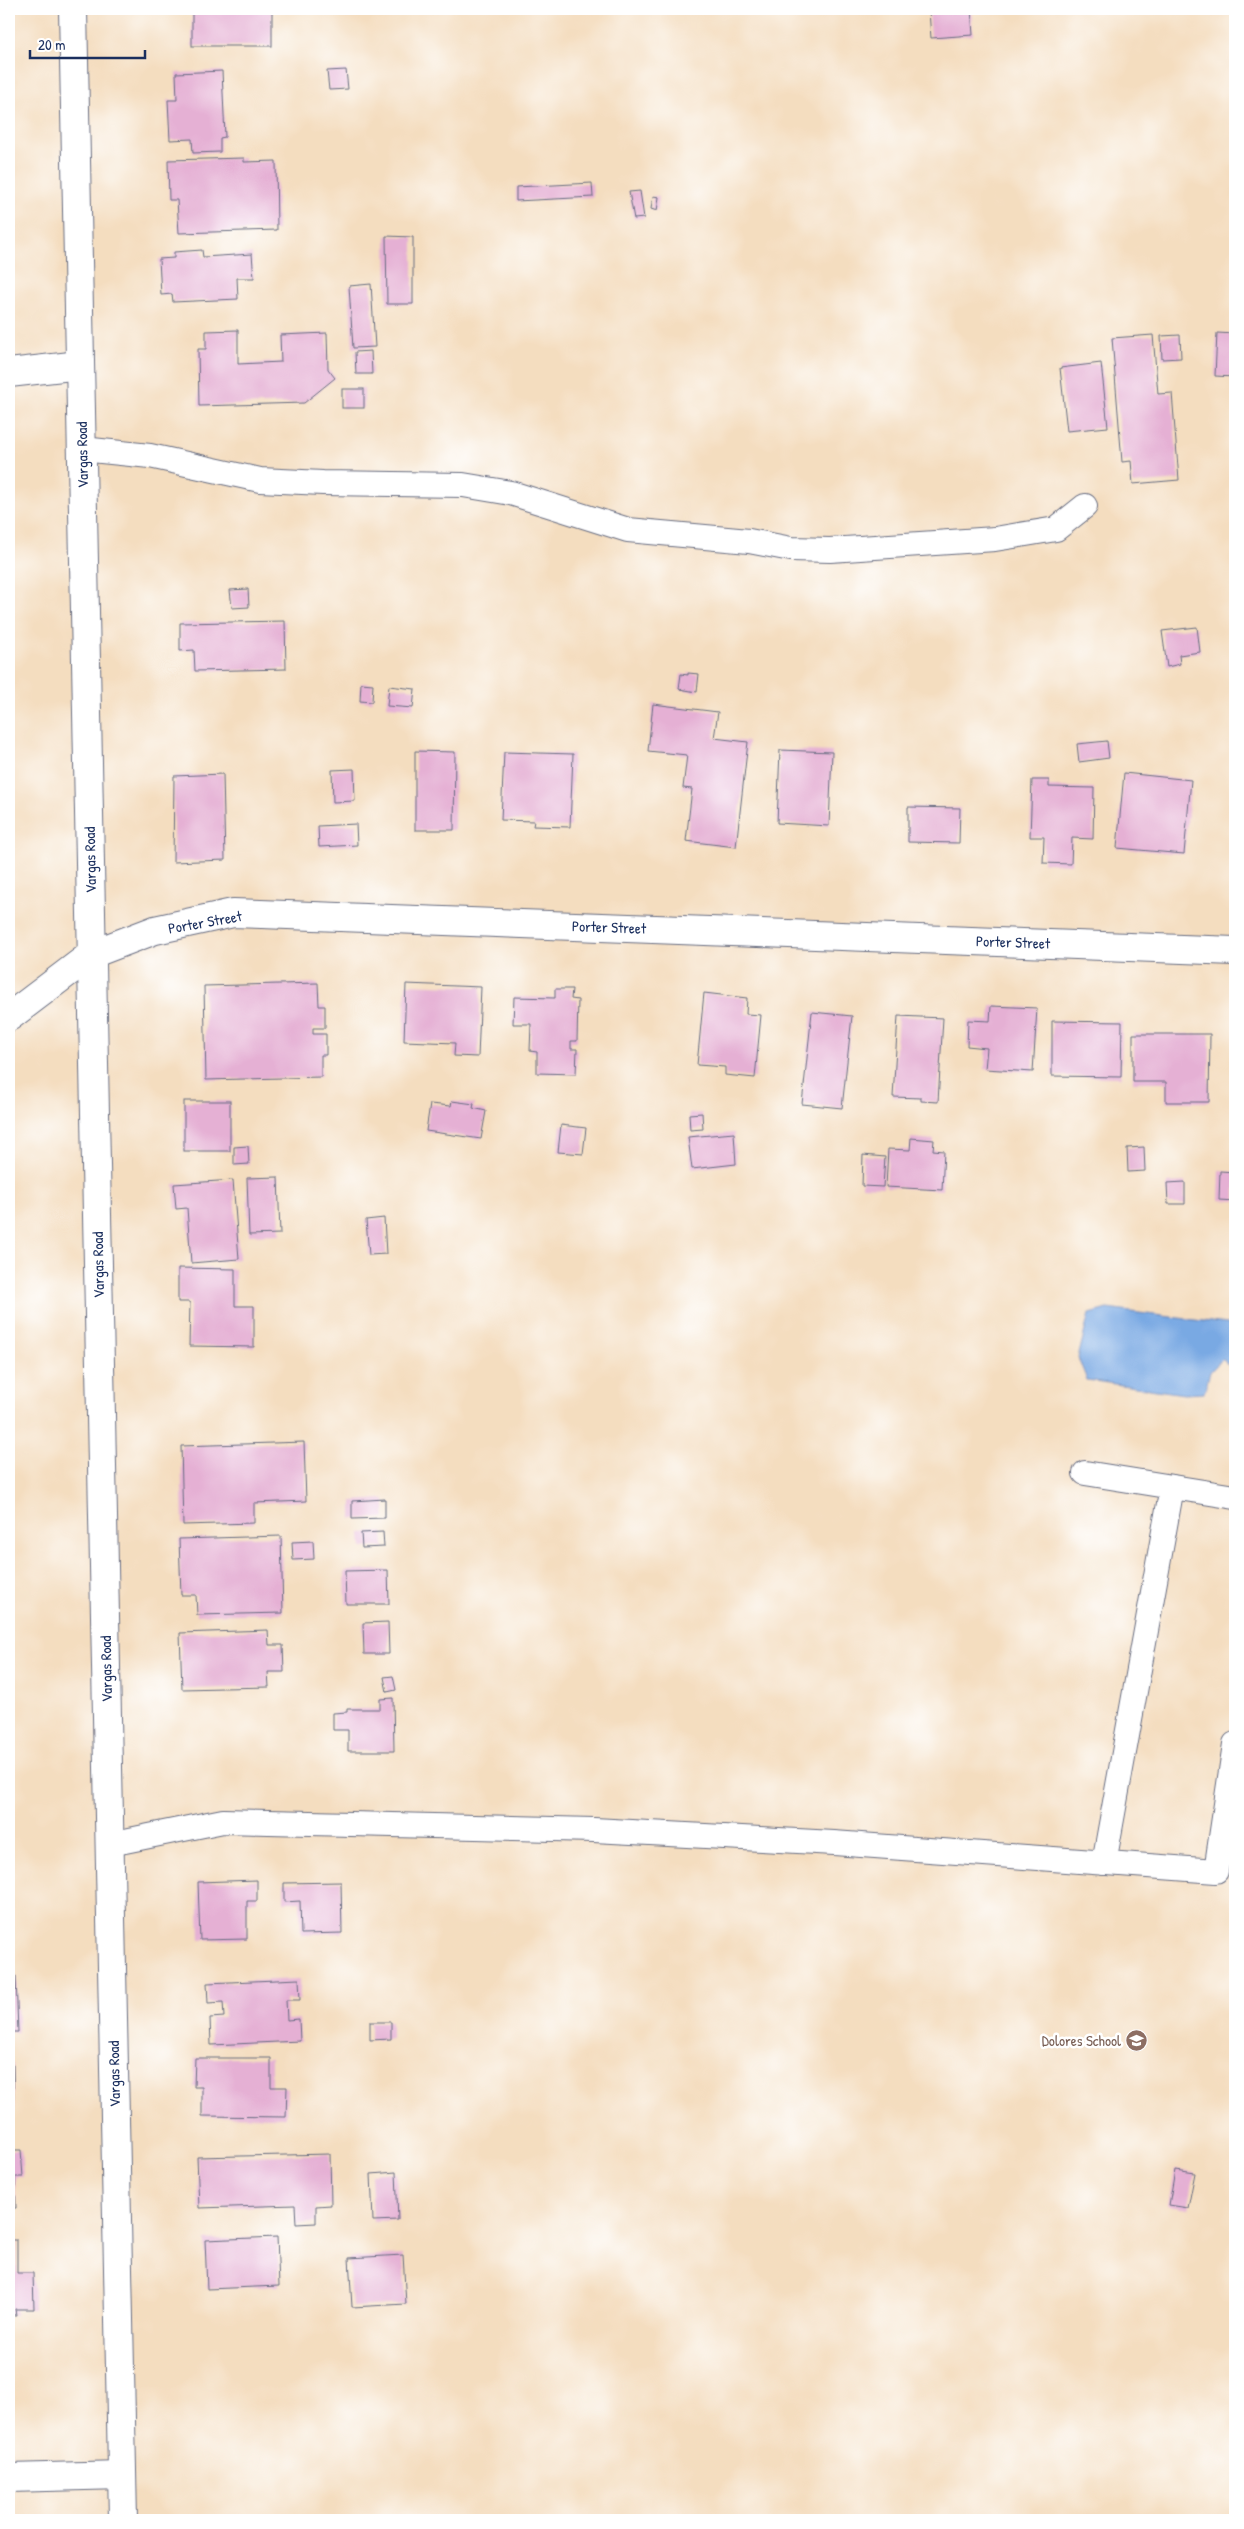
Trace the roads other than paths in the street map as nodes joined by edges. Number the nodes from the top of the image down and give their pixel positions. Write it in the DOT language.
graph roads {
  1 [pos="74,9"];
  2 [pos="80,365"];
  3 [pos="9,373"];
  4 [pos="82,449"];
  5 [pos="1085,506"];
  6 [pos="1235,951"];
  7 [pos="92,954"];
  8 [pos="9,1016"];
  9 [pos="1085,1473"];
  10 [pos="1172,1487"];
  11 [pos="1235,1497"];
  12 [pos="1235,1744"];
  13 [pos="110,1844"];
  14 [pos="1104,1863"];
  15 [pos="1225,1872"];
  16 [pos="122,2475"];
  17 [pos="9,2478"];
  18 [pos="123,2520"];
  1 -- 2 [label="street, Vargas Road"];
  2 -- 3 [label="street"];
  2 -- 4 [label="street, Vargas Road"];
  4 -- 5 [label="lane"];
  4 -- 7 [label="street, Vargas Road"];
  6 -- 7 [label="street, Porter Street"];
  7 -- 8 [label="street, Porter Street"];
  7 -- 13 [label="street, Vargas Road"];
  9 -- 10 [label="lane"];
  10 -- 11 [label="lane"];
  10 -- 14 [label="lane"];
  12 -- 15 [label="lane"];
  13 -- 14 [label="lane"];
  13 -- 16 [label="street, Vargas Road"];
  14 -- 15 [label="lane"];
  16 -- 17 [label="street"];
  16 -- 18 [label="street, Vargas Road"];
}
